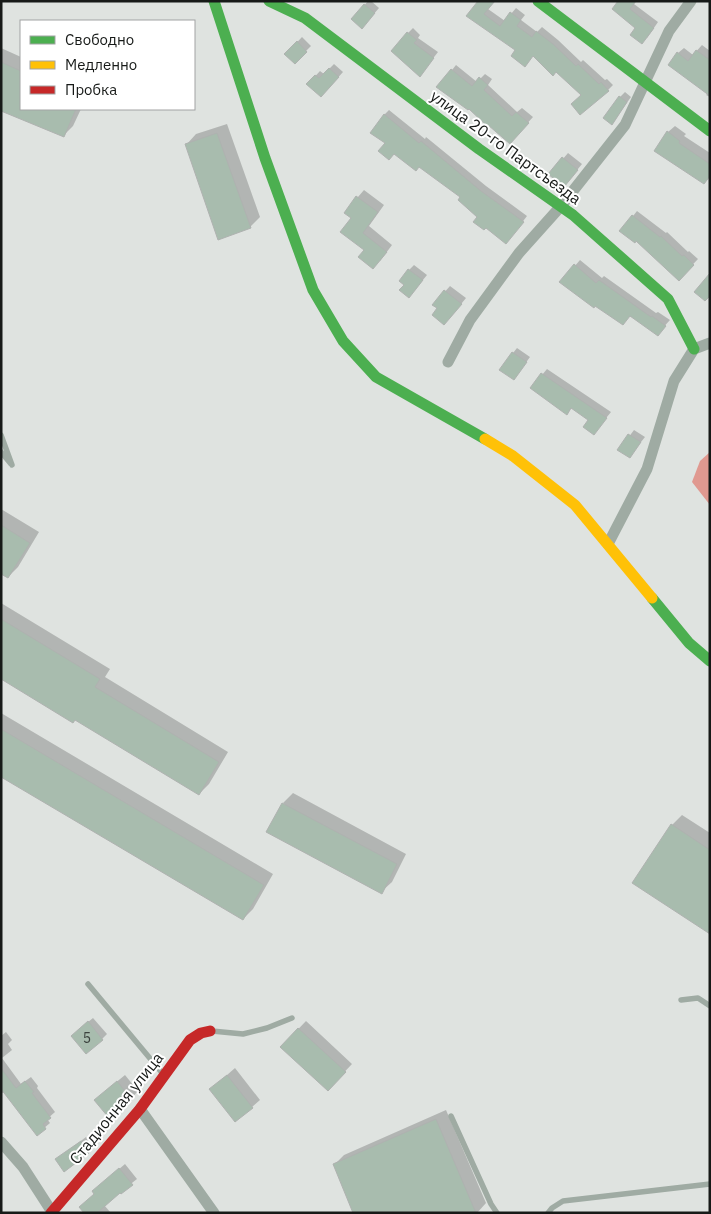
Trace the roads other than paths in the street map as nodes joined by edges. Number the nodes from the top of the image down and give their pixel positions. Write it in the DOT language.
graph roads {
  1 [pos="214,1"];
  2 [pos="269,1"];
  3 [pos="538,1"];
  4 [pos="691,1"];
  5 [pos="646,84"];
  6 [pos="710,131"];
  7 [pos="560,206"];
  8 [pos="710,343"];
  9 [pos="694,349"];
  10 [pos="448,362"];
  11 [pos="1,435"];
  12 [pos="1,452"];
  13 [pos="608,544"];
  14 [pos="710,661"];
  15 [pos="88,984"];
  16 [pos="681,1000"];
  17 [pos="710,1006"];
  18 [pos="292,1018"];
  19 [pos="210,1031"];
  20 [pos="164,1076"];
  21 [pos="140,1109"];
  22 [pos="451,1116"];
  23 [pos="1,1142"];
  24 [pos="710,1184"];
  25 [pos="52,1212"];
  26 [pos="214,1213"];
  27 [pos="497,1213"];
  28 [pos="548,1213"];
  1 -- 13 [label="street"];
  2 -- 7 [label="street, улица 20-го Партсъезда"];
  3 -- 5 [label="street"];
  4 -- 5 [label="street"];
  5 -- 6 [label="street"];
  5 -- 7 [label="street"];
  7 -- 9 [label="street, улица 20-го Партсъезда"];
  7 -- 10 [label="street"];
  8 -- 9 [label="street"];
  9 -- 13 [label="street"];
  11 -- 12 [label="lane"];
  13 -- 14 [label="street"];
  15 -- 20 [label="lane"];
  16 -- 17 [label="lane"];
  18 -- 19 [label="lane"];
  19 -- 20 [label="street, Стадионная улица"];
  20 -- 21 [label="street, Стадионная улица"];
  21 -- 25 [label="street, Стадионная улица"];
  21 -- 26 [label="street"];
  22 -- 27 [label="lane"];
  23 -- 25 [label="street"];
  24 -- 28 [label="lane"];
}
